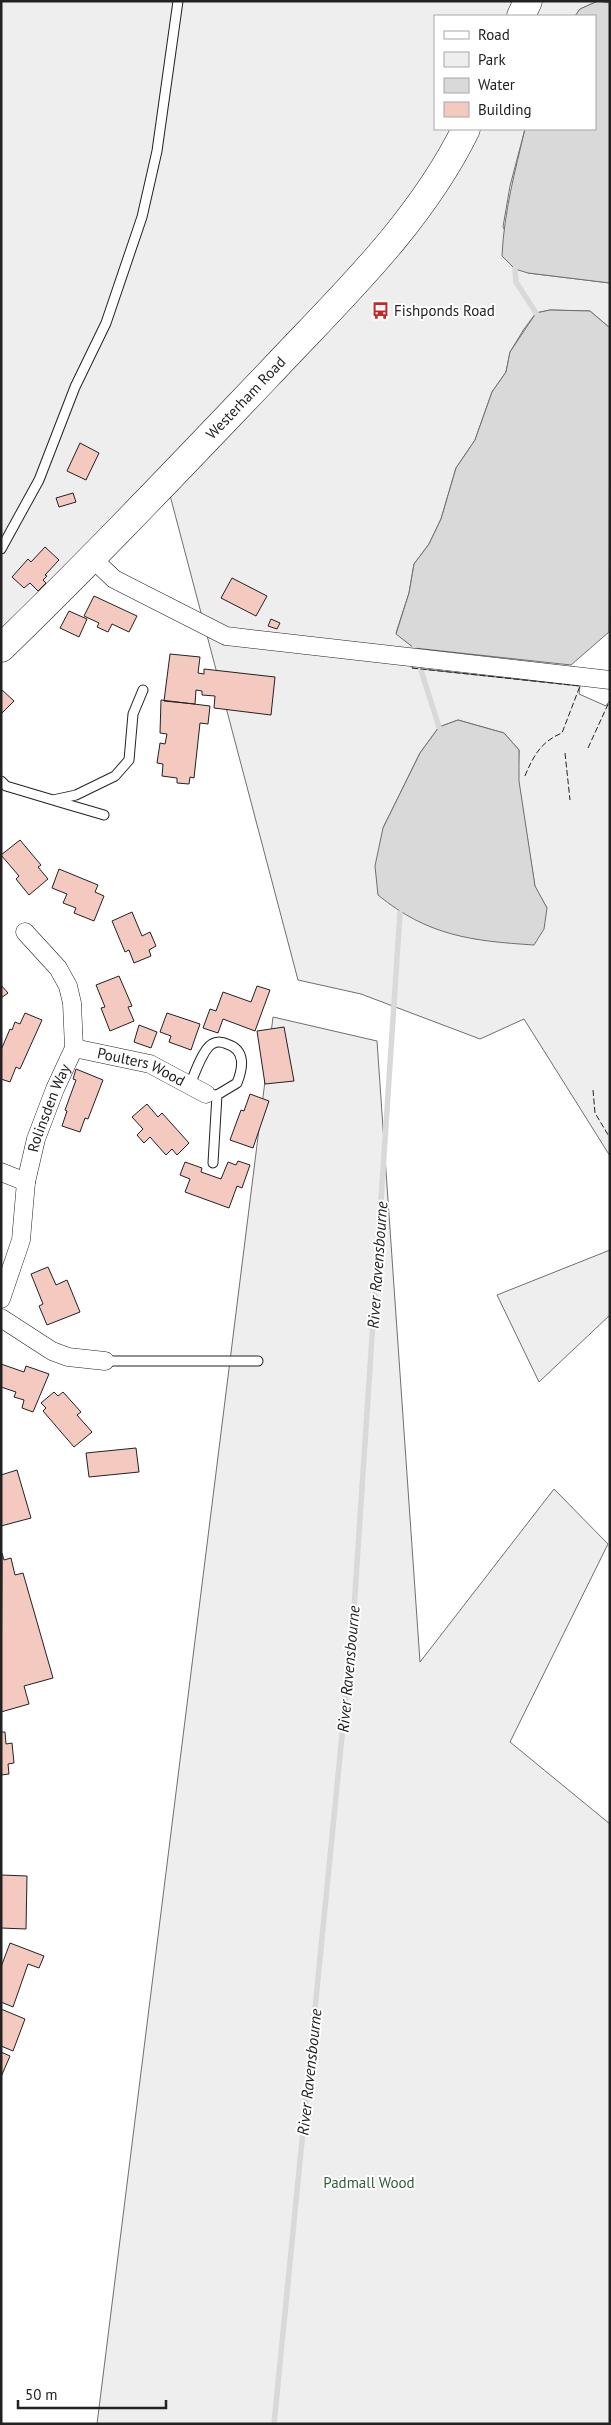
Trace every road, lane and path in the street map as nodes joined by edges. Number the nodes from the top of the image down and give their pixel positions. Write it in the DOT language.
graph roads {
  1 [pos="178,1"];
  2 [pos="528,1"];
  3 [pos="521,15"];
  4 [pos="465,130"];
  5 [pos="1,549"];
  6 [pos="93,559"];
  7 [pos="1,648"];
  8 [pos="610,680"];
  9 [pos="143,690"];
  10 [pos="1,782"];
  11 [pos="53,800"];
  12 [pos="104,815"];
  13 [pos="25,932"];
  14 [pos="74,1048"];
  15 [pos="190,1085"];
  16 [pos="211,1094"];
  17 [pos="213,1163"];
  18 [pos="1,1172"];
  19 [pos="26,1182"];
  20 [pos="1,1300"];
  21 [pos="1,1318"];
  22 [pos="105,1360"];
  23 [pos="258,1361"];
  1 -- 5 [label="lane"];
  2 -- 3 [label="main road"];
  4 -- 6 [label="main road, Westerham Road"];
  6 -- 7 [label="main road, Westerham Road"];
  6 -- 8 [label="street"];
  9 -- 11 [label="lane"];
  10 -- 11 [label="lane"];
  11 -- 12 [label="lane"];
  13 -- 14 [label="street, Rolinsden Way"];
  14 -- 15 [label="street, Poulters Wood"];
  14 -- 19 [label="street, Rolinsden Way"];
  15 -- 16 [label="street, Poulters Wood"];
  15 -- 16 [label="lane"];
  16 -- 17 [label="lane"];
  18 -- 19 [label="street"];
  19 -- 20 [label="street, Rolinsden Way"];
  21 -- 22 [label="street"];
  22 -- 23 [label="lane"];
}
